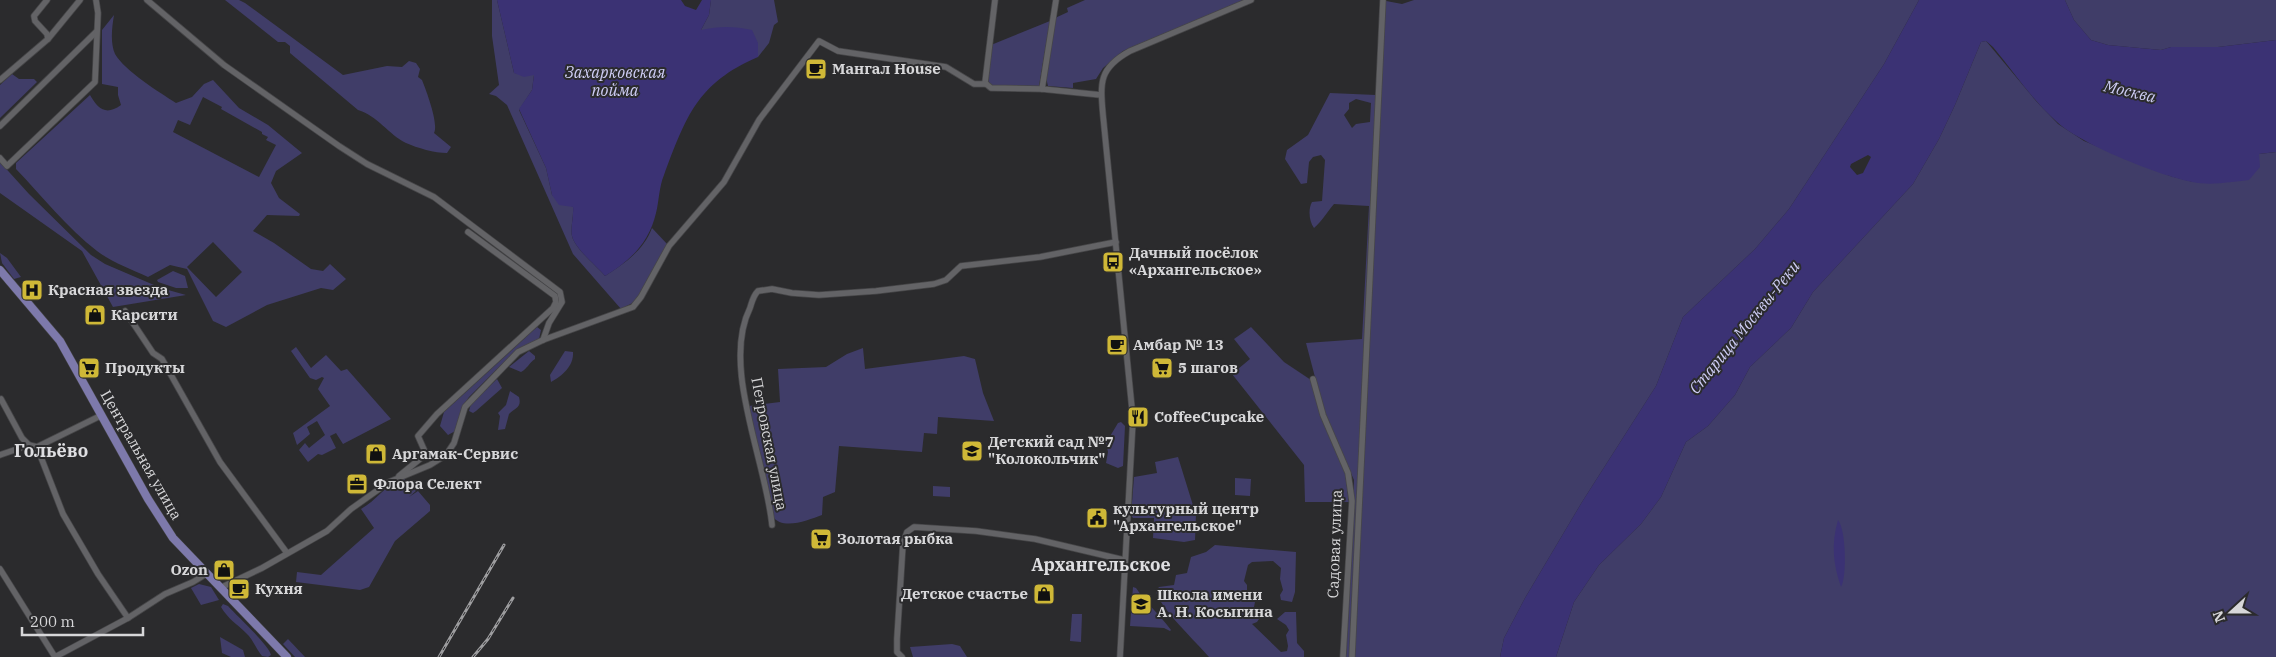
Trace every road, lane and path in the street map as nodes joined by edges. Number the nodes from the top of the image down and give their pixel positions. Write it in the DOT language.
graph roads {
  1 [pos="47,0"];
  2 [pos="80,0"];
  3 [pos="96,0"];
  4 [pos="147,0"];
  5 [pos="994,0"];
  6 [pos="1056,0"];
  7 [pos="1251,0"];
  8 [pos="1383,0"];
  9 [pos="96,32"];
  10 [pos="48,39"];
  11 [pos="0,80"];
  12 [pos="986,84"];
  13 [pos="1042,89"];
  14 [pos="1101,95"];
  15 [pos="0,126"];
  16 [pos="0,158"];
  17 [pos="468,232"];
  18 [pos="1116,242"];
  19 [pos="1,271"];
  20 [pos="125,310"];
  21 [pos="544,316"];
  22 [pos="550,323"];
  23 [pos="543,340"];
  24 [pos="1313,379"];
  25 [pos="0,400"];
  26 [pos="102,415"];
  27 [pos="29,445"];
  28 [pos="37,447"];
  29 [pos="0,456"];
  30 [pos="396,479"];
  31 [pos="772,525"];
  32 [pos="287,554"];
  33 [pos="1124,560"];
  34 [pos="1,571"];
  35 [pos="206,574"];
  36 [pos="220,588"];
  37 [pos="128,618"];
  38 [pos="55,657"];
  39 [pos="287,657"];
  40 [pos="902,657"];
  41 [pos="1120,657"];
  42 [pos="1343,657"];
  43 [pos="1352,657"];
  1 -- 10 [label="street"];
  2 -- 10 [label="street"];
  3 -- 9 [label="street"];
  4 -- 22 [label="street"];
  5 -- 12 [label="street"];
  6 -- 13 [label="street"];
  7 -- 14 [label="street"];
  8 -- 43 [label="street"];
  9 -- 15 [label="street"];
  9 -- 16 [label="street"];
  10 -- 11 [label="street"];
  12 -- 13 [label="street"];
  12 -- 23 [label="street"];
  13 -- 14 [label="street"];
  14 -- 18 [label="street"];
  17 -- 21 [label="street"];
  18 -- 31 [label="street, Петровская улица"];
  18 -- 33 [label="street"];
  19 -- 26 [label="main road, Центральная улица"];
  20 -- 32 [label="street"];
  21 -- 22 [label="street"];
  21 -- 30 [label="street"];
  22 -- 23 [label="street"];
  23 -- 30 [label="street"];
  24 -- 42 [label="street, Садовая улица"];
  25 -- 27 [label="street"];
  26 -- 28 [label="street"];
  26 -- 35 [label="main road, Центральная улица"];
  27 -- 28 [label="street"];
  27 -- 29 [label="street"];
  28 -- 37 [label="street"];
  30 -- 32 [label="street"];
  32 -- 36 [label="street"];
  33 -- 40 [label="street"];
  33 -- 41 [label="street"];
  34 -- 38 [label="street"];
  35 -- 36 [label="main road, Центральная улица"];
  35 -- 37 [label="street"];
  36 -- 39 [label="main road, Центральная улица"];
  37 -- 38 [label="street"];
}
